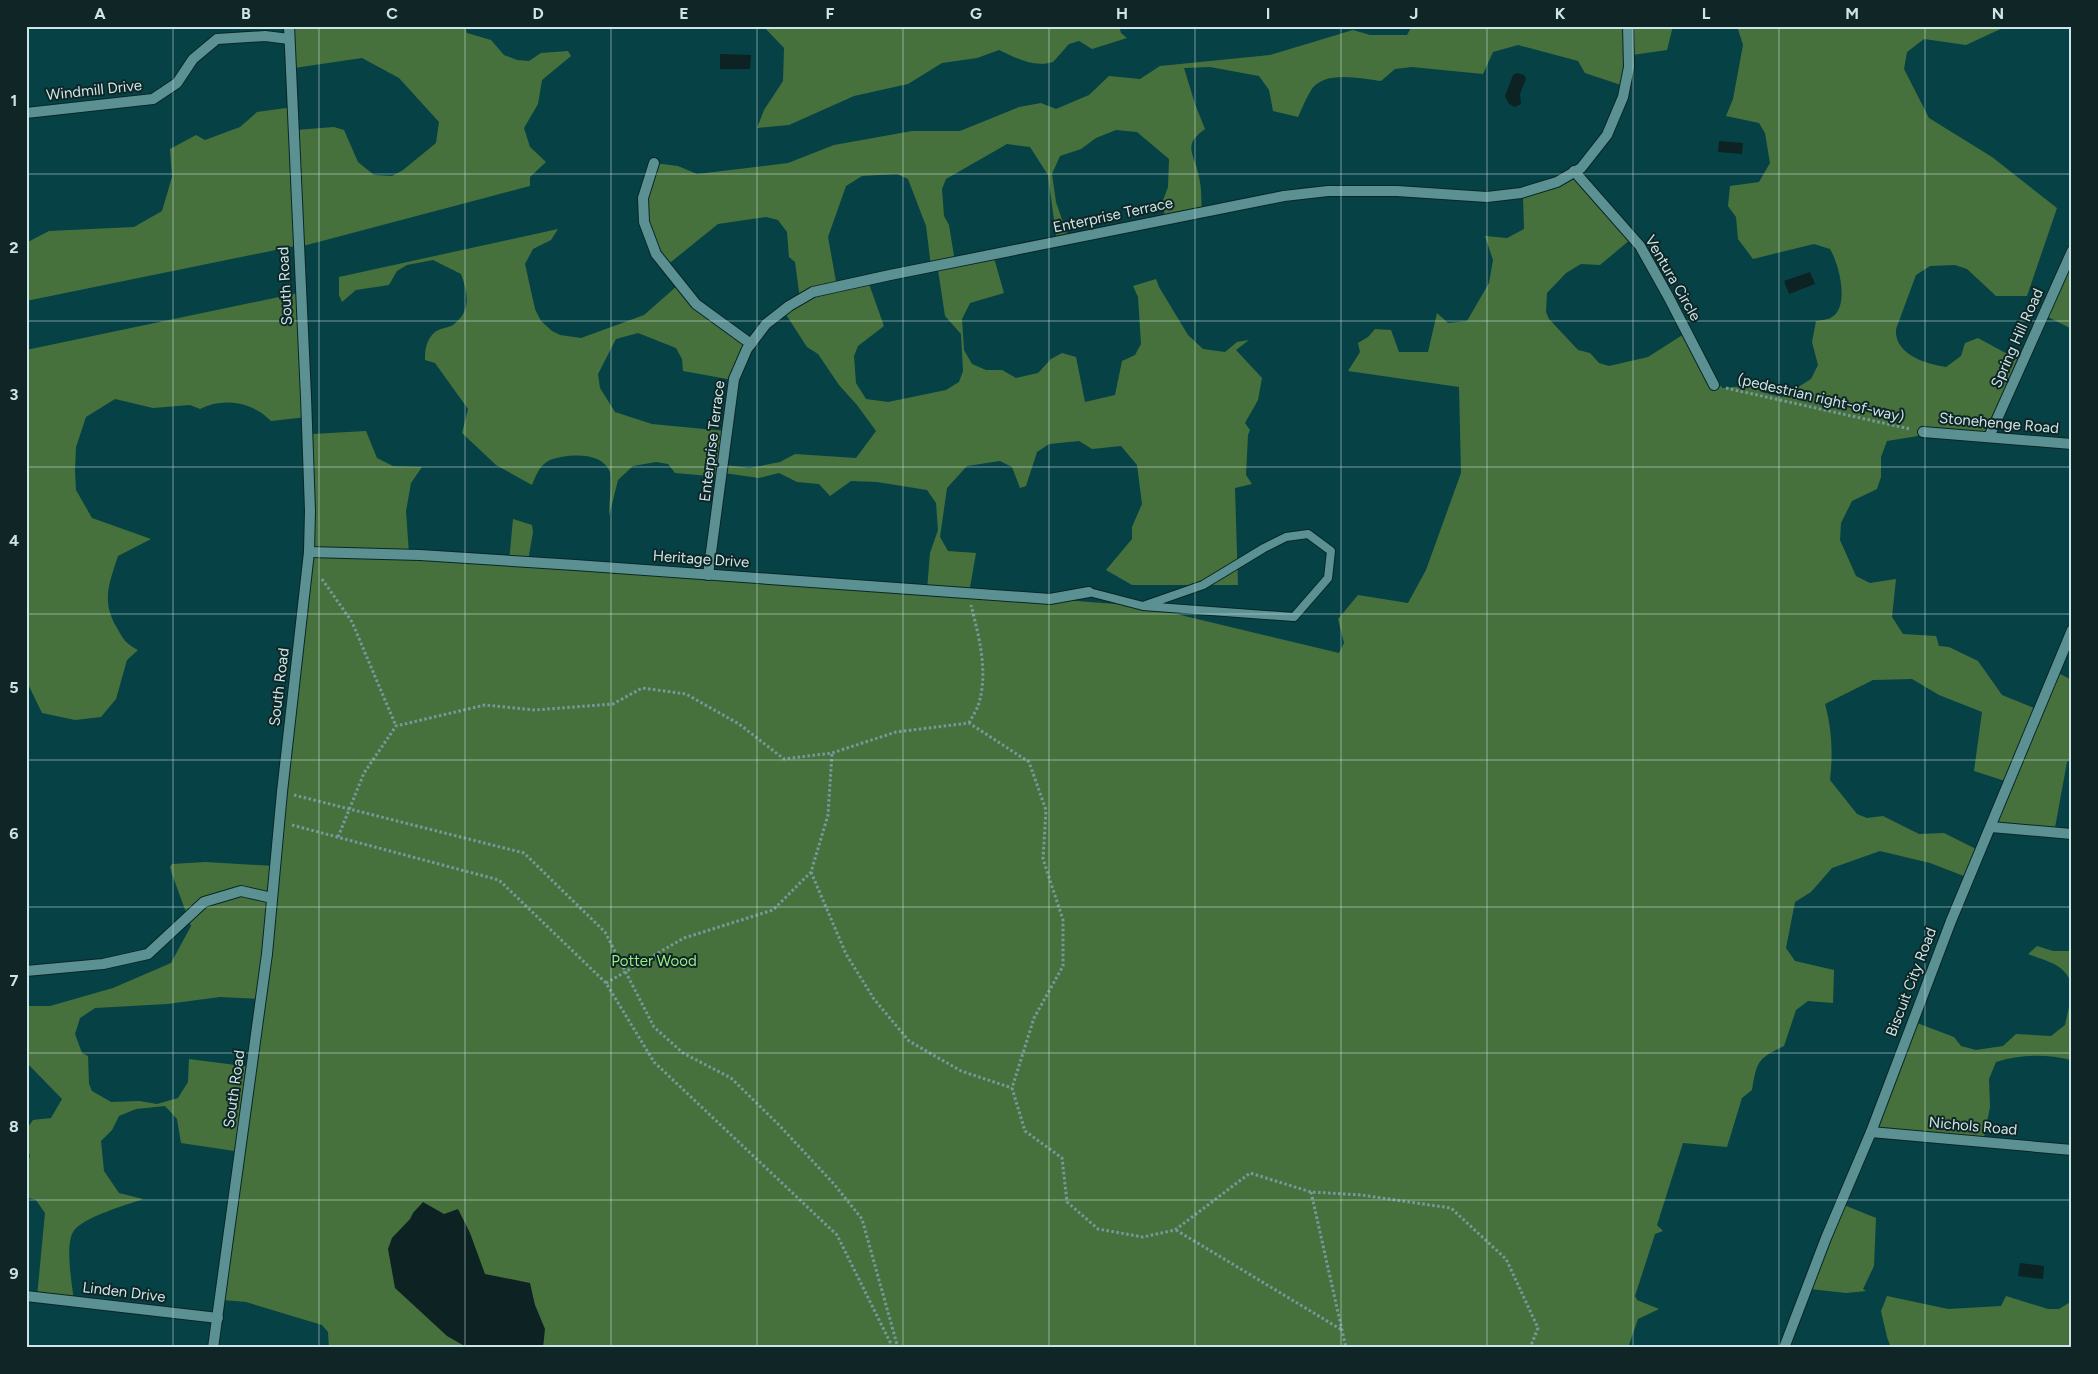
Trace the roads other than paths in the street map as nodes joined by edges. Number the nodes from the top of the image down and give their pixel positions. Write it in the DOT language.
graph roads {
  1 [pos="289,26"];
  2 [pos="1628,26"];
  3 [pos="289,40"];
  4 [pos="26,112"];
  5 [pos="654,164"];
  6 [pos="1574,171"];
  7 [pos="2072,251"];
  8 [pos="751,344"];
  9 [pos="1714,385"];
  10 [pos="1923,432"];
  11 [pos="1989,437"];
  12 [pos="2072,444"];
  13 [pos="309,552"];
  14 [pos="708,575"];
  15 [pos="1089,592"];
  16 [pos="1143,606"];
  17 [pos="2072,630"];
  18 [pos="1991,827"];
  19 [pos="2072,834"];
  20 [pos="272,898"];
  21 [pos="26,971"];
  22 [pos="1871,1132"];
  23 [pos="2072,1150"];
  24 [pos="26,1296"];
  25 [pos="218,1318"];
  26 [pos="213,1348"];
  27 [pos="1784,1348"];
  1 -- 3 [label="street, South Road"];
  2 -- 6 [label="street, Enterprise Terrace"];
  3 -- 4 [label="street, Windmill Drive"];
  3 -- 13 [label="street, South Road"];
  5 -- 8 [label="street"];
  6 -- 8 [label="street, Enterprise Terrace"];
  6 -- 9 [label="street, Ventura Circle"];
  7 -- 11 [label="street, Spring Hill Road"];
  8 -- 14 [label="street, Enterprise Terrace"];
  10 -- 11 [label="street, Stonehenge Road"];
  11 -- 12 [label="street, Stonehenge Road"];
  13 -- 14 [label="street, Heritage Drive"];
  13 -- 20 [label="street, South Road"];
  14 -- 15 [label="street, Heritage Drive"];
  15 -- 16 [label="lane"];
  16 -- 16 [label="lane"];
  17 -- 18 [label="street, Biscuit City Road"];
  18 -- 19 [label="street"];
  18 -- 22 [label="street, Biscuit City Road"];
  20 -- 21 [label="street"];
  20 -- 25 [label="street, South Road"];
  22 -- 23 [label="street, Nichols Road"];
  22 -- 27 [label="street, Biscuit City Road"];
  24 -- 25 [label="street, Linden Drive"];
  25 -- 26 [label="street, South Road"];
}
